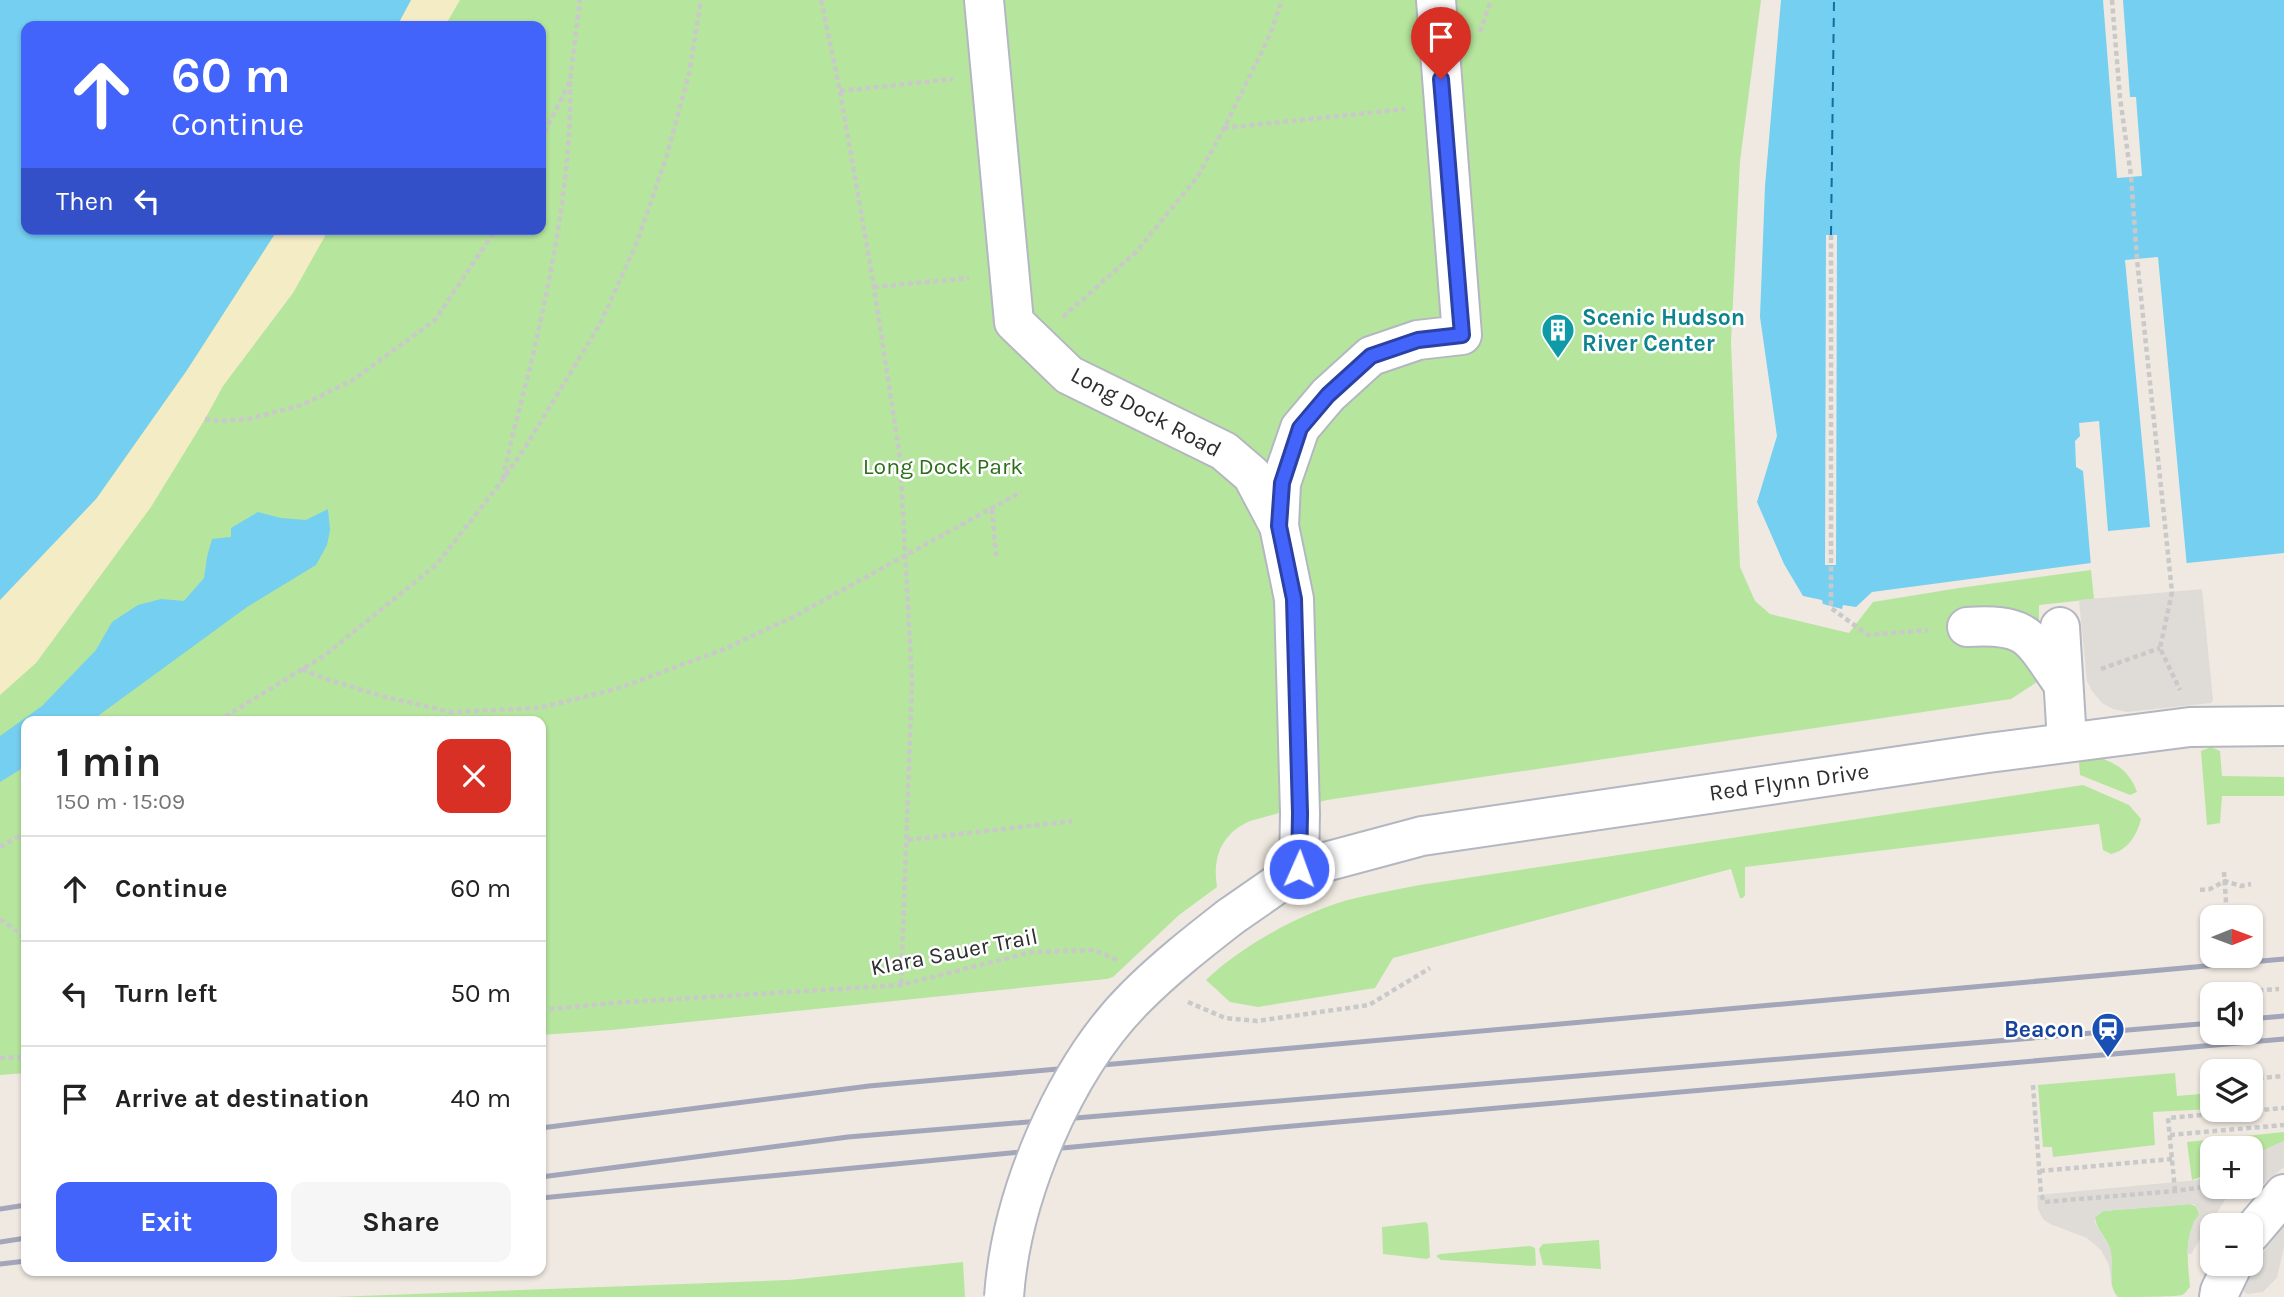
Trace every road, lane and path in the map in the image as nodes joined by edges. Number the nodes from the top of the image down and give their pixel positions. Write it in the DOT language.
graph roads {
  1 [pos="580,0"];
  2 [pos="701,0"];
  3 [pos="821,0"];
  4 [pos="984,0"];
  5 [pos="1282,0"];
  6 [pos="1436,0"];
  7 [pos="1492,0"];
  8 [pos="2112,0"];
  9 [pos="1478,37"];
  10 [pos="992,75"];
  11 [pos="570,81"];
  12 [pos="840,91"];
  13 [pos="1443,106"];
  14 [pos="1224,128"];
  15 [pos="546,130"];
  16 [pos="492,235"];
  17 [pos="1831,235"];
  18 [pos="1009,275"];
  19 [pos="874,287"];
  20 [pos="1035,342"];
  21 [pos="205,419"];
  22 [pos="502,481"];
  23 [pos="1021,492"];
  24 [pos="992,509"];
  25 [pos="1279,526"];
  26 [pos="906,554"];
  27 [pos="996,556"];
  28 [pos="1967,627"];
  29 [pos="2060,627"];
  30 [pos="2160,648"];
  31 [pos="302,669"];
  32 [pos="2099,669"];
  33 [pos="2063,684"];
  34 [pos="2182,694"];
  35 [pos="226,716"];
  36 [pos="2284,726"];
  37 [pos="2067,741"];
  38 [pos="1072,821"];
  39 [pos="21,835"];
  40 [pos="908,840"];
  41 [pos="0,847"];
  42 [pos="1299,869"];
  43 [pos="2224,872"];
  44 [pos="2225,881"];
  45 [pos="2251,884"];
  46 [pos="2200,890"];
  47 [pos="2226,905"];
  48 [pos="0,919"];
  49 [pos="21,934"];
  50 [pos="1120,961"];
  51 [pos="1430,968"];
  52 [pos="901,985"];
  53 [pos="2279,989"];
  54 [pos="2263,990"];
  55 [pos="1185,1000"];
  56 [pos="546,1010"];
  57 [pos="21,1056"];
  58 [pos="0,1058"];
  59 [pos="2284,1076"];
  60 [pos="2263,1078"];
  61 [pos="2033,1085"];
  62 [pos="2284,1108"];
  63 [pos="2284,1125"];
  64 [pos="2170,1135"];
  65 [pos="2172,1159"];
  66 [pos="2040,1171"];
  67 [pos="2200,1188"];
  68 [pos="2175,1191"];
  69 [pos="2284,1194"];
  70 [pos="2263,1219"];
  71 [pos="2227,1276"];
  72 [pos="1004,1297"];
  73 [pos="2220,1297"];
  1 -- 11 [label="path"];
  2 -- 22 [label="path"];
  3 -- 12 [label="path"];
  4 -- 10 [label="street, Long Dock Road"];
  5 -- 14 [label="path"];
  6 -- 13 [label="street"];
  7 -- 9 [label="path"];
  8 -- 30 [label="path"];
  10 -- 12 [label="path"];
  10 -- 18 [label="street, Long Dock Road"];
  11 -- 15 [label="path"];
  11 -- 22 [label="path"];
  12 -- 19 [label="path"];
  13 -- 14 [label="path"];
  13 -- 25 [label="street"];
  14 -- 20 [label="path"];
  16 -- 21 [label="path"];
  17 -- 28 [label="path"];
  18 -- 19 [label="path"];
  18 -- 20 [label="street, Long Dock Road"];
  19 -- 26 [label="path"];
  20 -- 25 [label="street, Long Dock Road"];
  22 -- 31 [label="path"];
  23 -- 24 [label="path"];
  24 -- 26 [label="path"];
  24 -- 27 [label="path"];
  25 -- 42 [label="street, Long Dock Road"];
  26 -- 31 [label="path"];
  26 -- 40 [label="path"];
  28 -- 33 [label="street"];
  29 -- 33 [label="street"];
  30 -- 32 [label="path"];
  30 -- 34 [label="path"];
  31 -- 35 [label="path"];
  33 -- 37 [label="street"];
  36 -- 37 [label="street, Red Flynn Drive"];
  37 -- 42 [label="street, Red Flynn Drive"];
  38 -- 40 [label="path"];
  39 -- 41 [label="path"];
  40 -- 52 [label="path"];
  42 -- 72 [label="street, bridge"];
  43 -- 44 [label="path"];
  44 -- 45 [label="path"];
  44 -- 46 [label="path"];
  44 -- 47 [label="path"];
  48 -- 49 [label="path"];
  50 -- 52 [label="path, Klara Sauer Trail"];
  51 -- 55 [label="path"];
  52 -- 56 [label="path, Klara Sauer Trail"];
  53 -- 54 [label="path"];
  57 -- 58 [label="path"];
  59 -- 60 [label="path"];
  61 -- 66 [label="path"];
  62 -- 64 [label="path"];
  63 -- 64 [label="path"];
  64 -- 65 [label="path"];
  65 -- 66 [label="path"];
  65 -- 68 [label="path"];
  66 -- 68 [label="path"];
  67 -- 68 [label="path"];
  69 -- 70 [label="street"];
  71 -- 73 [label="street"];
}
